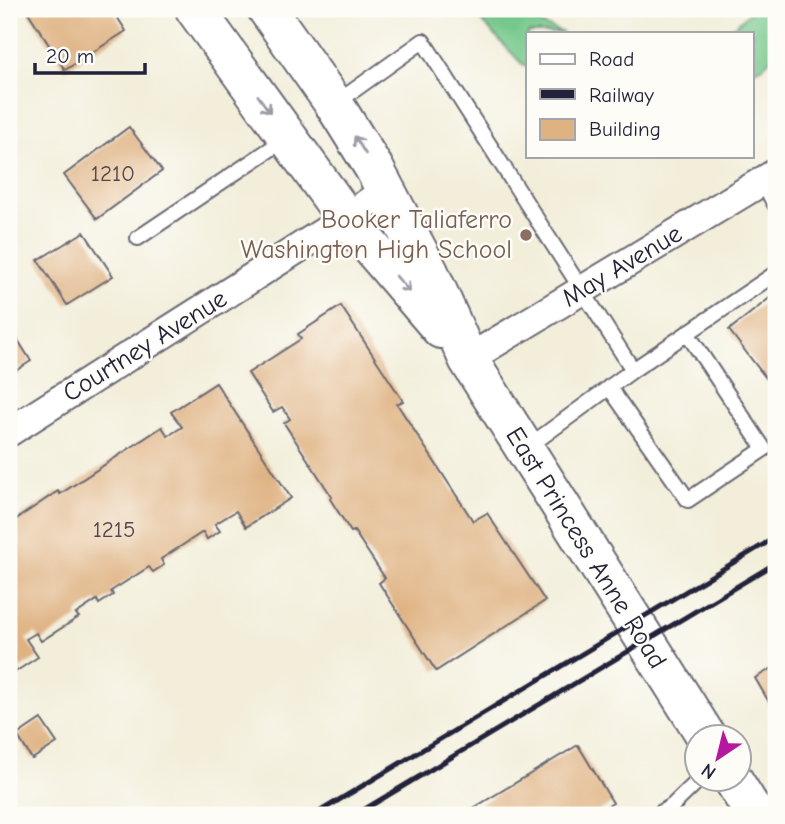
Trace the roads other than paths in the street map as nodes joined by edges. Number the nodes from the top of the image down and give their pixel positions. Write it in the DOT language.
graph roads {
  1 [pos="195,9"];
  2 [pos="267,9"];
  3 [pos="334,104"];
  4 [pos="288,137"];
  5 [pos="769,178"];
  6 [pos="386,190"];
  7 [pos="776,206"];
  8 [pos="346,218"];
  9 [pos="138,238"];
  10 [pos="776,273"];
  11 [pos="582,291"];
  12 [pos="687,332"];
  13 [pos="468,359"];
  14 [pos="633,370"];
  15 [pos="609,387"];
  16 [pos="9,432"];
  17 [pos="524,450"];
  18 [pos="696,722"];
  19 [pos="687,792"];
  20 [pos="740,792"];
  21 [pos="657,815"];
  22 [pos="755,815"];
  1 -- 4 [label="main road, East Princess Anne Road, one-way"];
  2 -- 3 [label="main road, East Princess Anne Road"];
  6 -- 3 [label="main road, East Princess Anne Road, one-way"];
  3 -- 11 [label="lane"];
  4 -- 8 [label="main road, East Princess Anne Road"];
  4 -- 9 [label="lane"];
  5 -- 7 [label="lane"];
  5 -- 11 [label="street, May Avenue"];
  6 -- 8 [label="street, Courtney Avenue"];
  6 -- 13 [label="main road, East Princess Anne Road"];
  8 -- 13 [label="main road, East Princess Anne Road, one-way"];
  8 -- 16 [label="street, Courtney Avenue"];
  10 -- 12 [label="lane"];
  11 -- 13 [label="street, May Avenue"];
  11 -- 14 [label="lane"];
  12 -- 14 [label="lane"];
  12 -- 15 [label="lane"];
  13 -- 17 [label="main road, East Princess Anne Road"];
  14 -- 15 [label="lane"];
  15 -- 17 [label="lane"];
  17 -- 18 [label="main road, East Princess Anne Road"];
  19 -- 21 [label="lane"];
  20 -- 22 [label="main road"];
}
